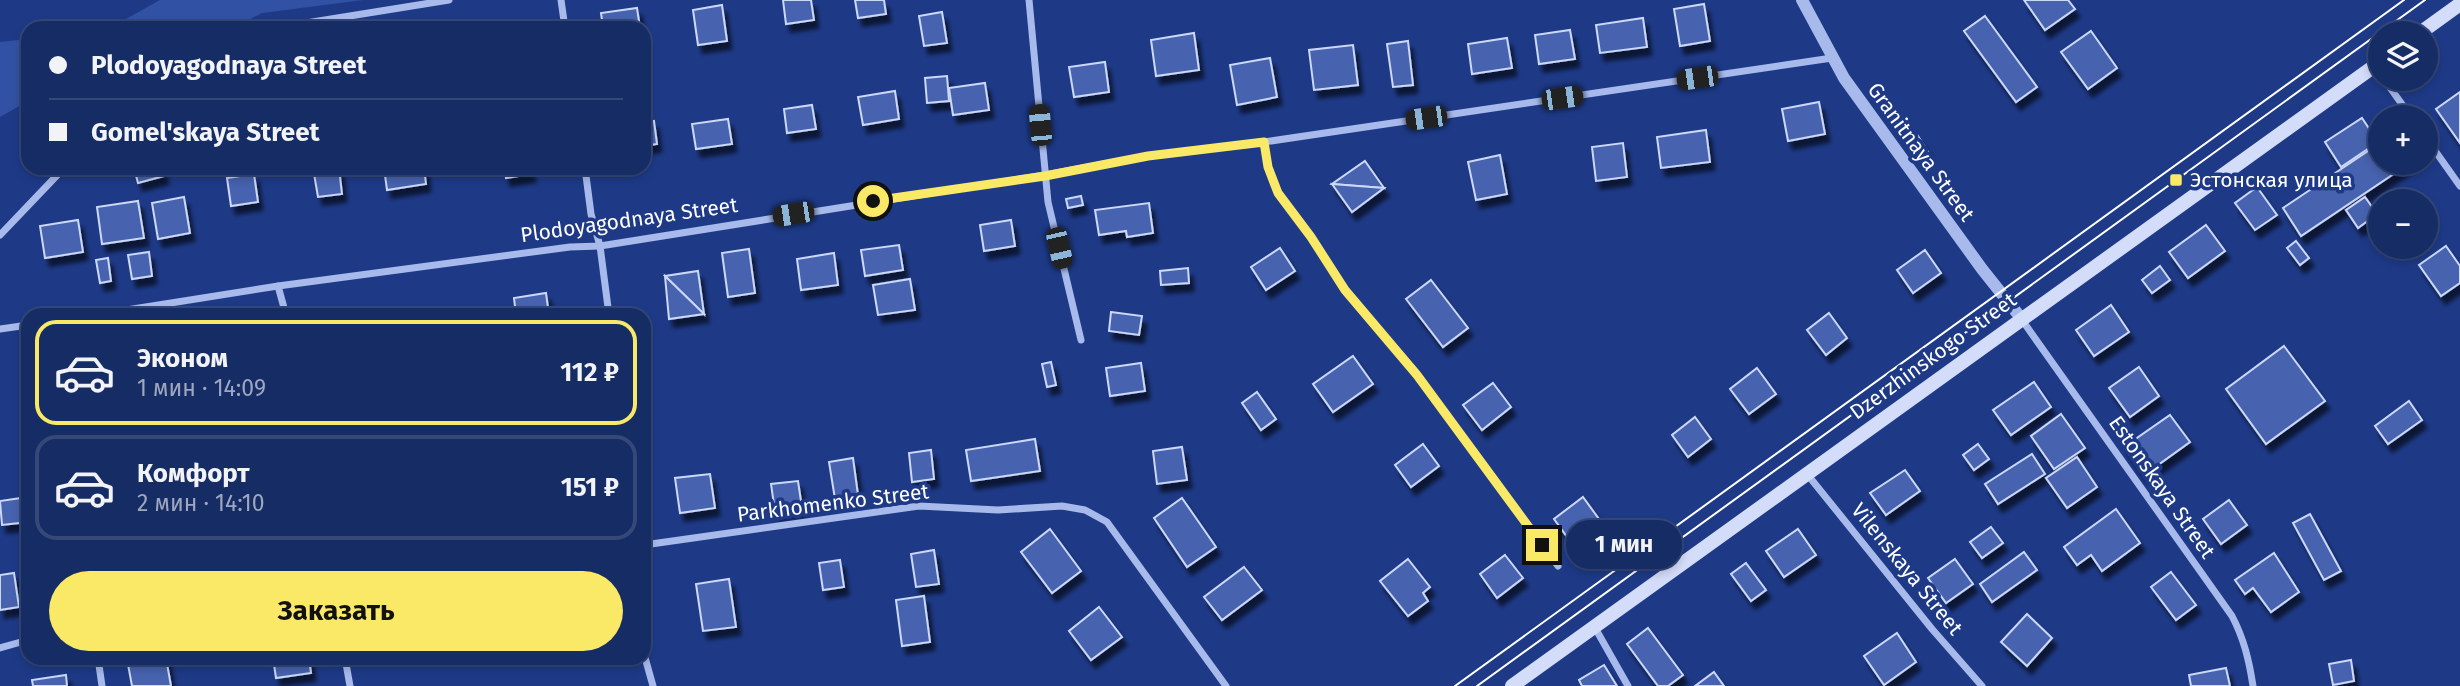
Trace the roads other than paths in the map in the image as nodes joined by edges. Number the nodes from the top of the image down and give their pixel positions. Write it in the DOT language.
graph roads {
  1 [pos="449,0"];
  2 [pos="561,0"];
  3 [pos="1029,0"];
  4 [pos="1802,0"];
  5 [pos="2460,4"];
  6 [pos="318,21"];
  7 [pos="564,21"];
  8 [pos="2437,21"];
  9 [pos="1832,58"];
  10 [pos="2368,74"];
  11 [pos="1264,142"];
  12 [pos="2438,155"];
  13 [pos="57,175"];
  14 [pos="586,175"];
  15 [pos="1045,176"];
  16 [pos="2460,186"];
  17 [pos="0,235"];
  18 [pos="600,246"];
  19 [pos="278,286"];
  20 [pos="138,308"];
  21 [pos="284,308"];
  22 [pos="608,308"];
  23 [pos="2021,318"];
  24 [pos="21,326"];
  25 [pos="0,329"];
  26 [pos="1081,340"];
  27 [pos="1807,473"];
  28 [pos="651,544"];
  29 [pos="1558,566"];
  30 [pos="1594,626"];
  31 [pos="21,642"];
  32 [pos="0,648"];
  33 [pos="99,665"];
  34 [pos="346,665"];
  35 [pos="647,665"];
  36 [pos="102,686"];
  37 [pos="350,686"];
  38 [pos="653,686"];
  39 [pos="1226,686"];
  40 [pos="1512,686"];
  41 [pos="1628,686"];
  42 [pos="1982,686"];
  43 [pos="2253,686"];
  1 -- 6 [label="street"];
  2 -- 7 [label="street"];
  3 -- 15 [label="street"];
  4 -- 9 [label="street, Granitnaya Street"];
  5 -- 8 [label="main road"];
  9 -- 11 [label="street, Plodoyagodnaya Street"];
  9 -- 23 [label="street, Granitnaya Street"];
  10 -- 23 [label="main road, Dzerzhinskogo Street"];
  11 -- 15 [label="street, Plodoyagodnaya Street"];
  11 -- 29 [label="street"];
  12 -- 16 [label="street"];
  13 -- 17 [label="street"];
  14 -- 18 [label="street"];
  15 -- 18 [label="street, Plodoyagodnaya Street"];
  15 -- 26 [label="street"];
  18 -- 19 [label="street, Plodoyagodnaya Street"];
  18 -- 22 [label="street"];
  19 -- 20 [label="street, Plodoyagodnaya Street"];
  19 -- 21 [label="street"];
  23 -- 27 [label="main road, Dzerzhinskogo Street"];
  23 -- 43 [label="street, Estonskaya Street"];
  24 -- 25 [label="street"];
  27 -- 30 [label="main road, Dzerzhinskogo Street"];
  27 -- 42 [label="street, Vilenskaya Street"];
  28 -- 39 [label="street, Parkhomenko Street"];
  30 -- 40 [label="main road, Dzerzhinskogo Street"];
  30 -- 41 [label="street"];
  31 -- 32 [label="street"];
  33 -- 36 [label="street"];
  34 -- 37 [label="street"];
  35 -- 38 [label="street"];
}
